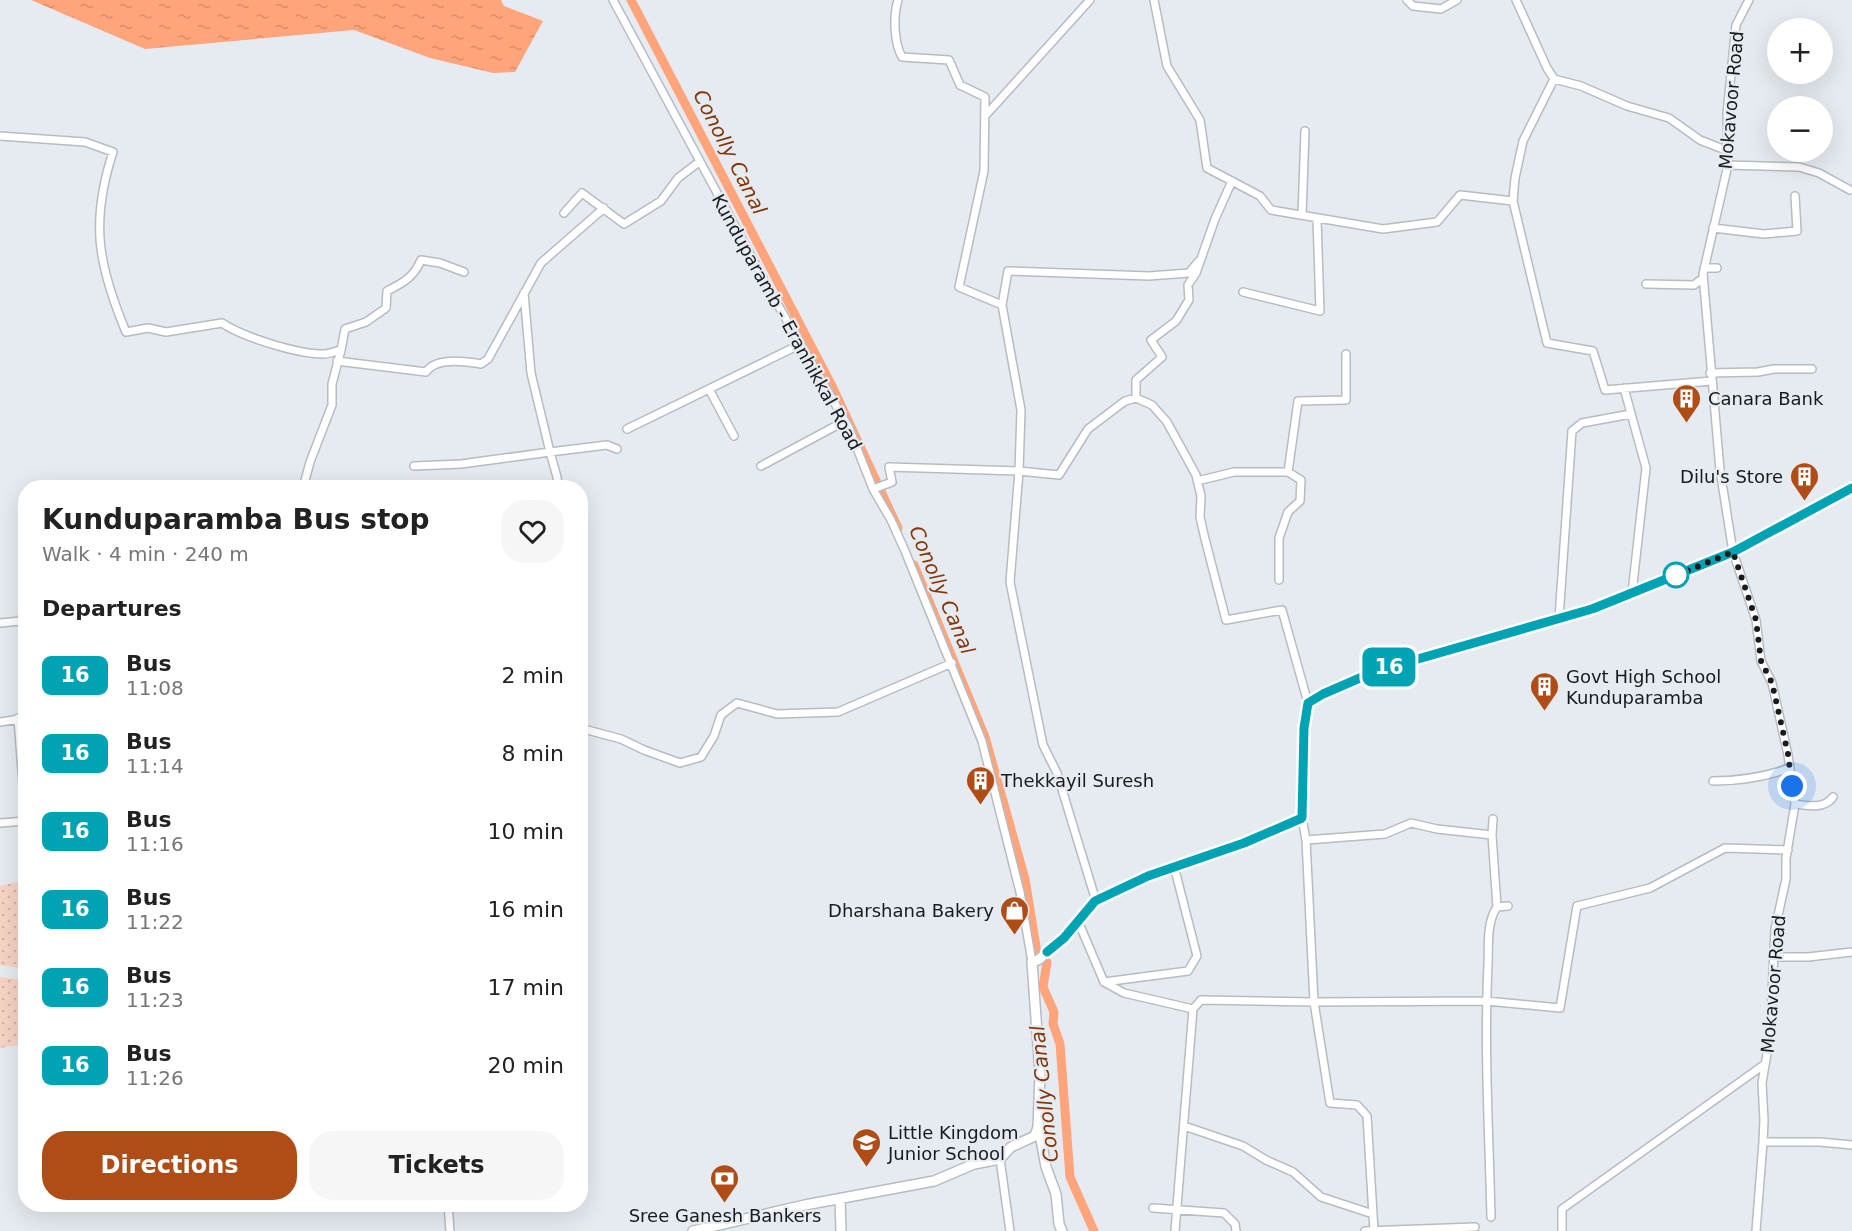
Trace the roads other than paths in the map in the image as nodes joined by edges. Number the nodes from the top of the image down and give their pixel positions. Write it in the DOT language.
graph roads {
  1 [pos="613,0"];
  2 [pos="898,0"];
  3 [pos="1090,0"];
  4 [pos="1154,0"];
  5 [pos="1407,0"];
  6 [pos="1457,0"];
  7 [pos="1516,0"];
  8 [pos="1749,0"];
  9 [pos="1554,79"];
  10 [pos="985,116"];
  11 [pos="1305,131"];
  12 [pos="0,136"];
  13 [pos="1728,151"];
  14 [pos="699,162"];
  15 [pos="1728,165"];
  16 [pos="1232,181"];
  17 [pos="1850,190"];
  18 [pos="1795,196"];
  19 [pos="1514,201"];
  20 [pos="604,208"];
  21 [pos="564,213"];
  22 [pos="1302,215"];
  23 [pos="1317,218"];
  24 [pos="1713,228"];
  25 [pos="1200,260"];
  26 [pos="1704,268"];
  27 [pos="1717,268"];
  28 [pos="464,272"];
  29 [pos="1703,278"];
  30 [pos="1646,284"];
  31 [pos="524,292"];
  32 [pos="1243,292"];
  33 [pos="1002,305"];
  34 [pos="801,344"];
  35 [pos="341,350"];
  36 [pos="1346,354"];
  37 [pos="337,361"];
  38 [pos="1812,369"];
  39 [pos="1710,377"];
  40 [pos="1624,388"];
  41 [pos="710,389"];
  42 [pos="1136,398"];
  43 [pos="1631,414"];
  44 [pos="845,421"];
  45 [pos="627,429"];
  46 [pos="734,436"];
  47 [pos="617,448"];
  48 [pos="549,452"];
  49 [pos="414,466"];
  50 [pos="761,466"];
  51 [pos="1019,471"];
  52 [pos="1288,471"];
  53 [pos="305,480"];
  54 [pos="557,480"];
  55 [pos="1197,481"];
  56 [pos="874,488"];
  57 [pos="1852,488"];
  58 [pos="1733,552"];
  59 [pos="1279,580"];
  60 [pos="1632,593"];
  61 [pos="1558,618"];
  62 [pos="18,621"];
  63 [pos="0,623"];
  64 [pos="951,663"];
  65 [pos="1308,703"];
  66 [pos="18,719"];
  67 [pos="0,722"];
  68 [pos="588,730"];
  69 [pos="1790,768"];
  70 [pos="1713,781"];
  71 [pos="1833,798"];
  72 [pos="1795,804"];
  73 [pos="1302,818"];
  74 [pos="1493,819"];
  75 [pos="18,822"];
  76 [pos="0,823"];
  77 [pos="1492,836"];
  78 [pos="1306,840"];
  79 [pos="1788,850"];
  80 [pos="1174,866"];
  81 [pos="1095,901"];
  82 [pos="1508,906"];
  83 [pos="1497,907"];
  84 [pos="1078,921"];
  85 [pos="1852,952"];
  86 [pos="1775,957"];
  87 [pos="1035,961"];
  88 [pos="1104,982"];
  89 [pos="1486,1001"];
  90 [pos="1314,1002"];
  91 [pos="1193,1009"];
  92 [pos="1765,1064"];
  93 [pos="1038,1126"];
  94 [pos="1184,1126"];
  95 [pos="1763,1142"];
  96 [pos="1852,1145"];
  97 [pos="1000,1159"];
  98 [pos="840,1199"];
  99 [pos="1153,1208"];
  100 [pos="1176,1210"];
  101 [pos="449,1212"];
  102 [pos="1373,1214"];
  103 [pos="1491,1217"];
  104 [pos="1475,1227"];
  105 [pos="712,1229"];
  106 [pos="1374,1230"];
  107 [pos="450,1231"];
  108 [pos="693,1231"];
  109 [pos="841,1231"];
  110 [pos="1010,1231"];
  111 [pos="1062,1231"];
  112 [pos="1175,1231"];
  113 [pos="1236,1231"];
  114 [pos="1365,1231"];
  115 [pos="1563,1231"];
  116 [pos="1756,1231"];
  1 -- 14 [label="street, Kunduparamb - Eranhikkal Road"];
  2 -- 10 [label="street"];
  3 -- 10 [label="street"];
  4 -- 16 [label="street"];
  5 -- 6 [label="street"];
  7 -- 9 [label="street"];
  8 -- 13 [label="street, Mokavoor Road"];
  9 -- 13 [label="street"];
  9 -- 19 [label="street"];
  10 -- 33 [label="street"];
  11 -- 22 [label="street"];
  12 -- 35 [label="street"];
  13 -- 15 [label="street, Mokavoor Road"];
  14 -- 20 [label="street"];
  14 -- 34 [label="street, Kunduparamb - Eranhikkal Road"];
  15 -- 17 [label="street"];
  15 -- 24 [label="street, Mokavoor Road"];
  16 -- 22 [label="street"];
  16 -- 25 [label="street"];
  18 -- 24 [label="street"];
  19 -- 23 [label="street"];
  19 -- 40 [label="street"];
  20 -- 21 [label="street"];
  20 -- 31 [label="street"];
  22 -- 23 [label="street"];
  23 -- 32 [label="street"];
  24 -- 26 [label="street, Mokavoor Road"];
  25 -- 33 [label="street"];
  25 -- 42 [label="street"];
  26 -- 27 [label="street"];
  26 -- 29 [label="street, Mokavoor Road"];
  28 -- 35 [label="street"];
  29 -- 30 [label="street"];
  29 -- 39 [label="street, Mokavoor Road"];
  31 -- 37 [label="street"];
  31 -- 48 [label="street"];
  33 -- 51 [label="street"];
  34 -- 41 [label="street"];
  34 -- 44 [label="street, Kunduparamb - Eranhikkal Road"];
  35 -- 37 [label="street"];
  36 -- 52 [label="street"];
  37 -- 53 [label="street"];
  38 -- 39 [label="street"];
  39 -- 40 [label="street"];
  39 -- 58 [label="street, Mokavoor Road"];
  40 -- 43 [label="street"];
  41 -- 45 [label="street"];
  41 -- 46 [label="street"];
  42 -- 51 [label="street"];
  42 -- 55 [label="street"];
  43 -- 60 [label="street"];
  43 -- 61 [label="street"];
  44 -- 50 [label="street"];
  44 -- 56 [label="street, Kunduparamb - Eranhikkal Road"];
  47 -- 48 [label="street"];
  48 -- 49 [label="street"];
  48 -- 54 [label="street"];
  51 -- 56 [label="street"];
  51 -- 81 [label="street"];
  52 -- 55 [label="street"];
  52 -- 59 [label="street"];
  55 -- 65 [label="street"];
  56 -- 64 [label="street, Kunduparamb - Eranhikkal Road"];
  57 -- 58 [label="main road"];
  58 -- 60 [label="main road"];
  58 -- 69 [label="street, Mokavoor Road"];
  60 -- 61 [label="main road"];
  61 -- 65 [label="main road"];
  62 -- 63 [label="street"];
  64 -- 68 [label="street"];
  64 -- 87 [label="street, Kunduparamb - Eranhikkal Road"];
  65 -- 73 [label="main road"];
  66 -- 67 [label="street"];
  69 -- 70 [label="street"];
  69 -- 72 [label="street, Mokavoor Road"];
  71 -- 72 [label="street"];
  72 -- 79 [label="street, Mokavoor Road"];
  73 -- 78 [label="street"];
  73 -- 80 [label="main road"];
  74 -- 77 [label="street"];
  75 -- 76 [label="street"];
  77 -- 78 [label="street"];
  77 -- 83 [label="street"];
  78 -- 90 [label="street"];
  79 -- 86 [label="street, Mokavoor Road"];
  79 -- 89 [label="street"];
  80 -- 81 [label="main road"];
  80 -- 88 [label="street"];
  81 -- 84 [label="main road"];
  82 -- 83 [label="street"];
  83 -- 89 [label="street"];
  84 -- 87 [label="main road"];
  84 -- 88 [label="street"];
  85 -- 86 [label="street"];
  86 -- 92 [label="street, Mokavoor Road"];
  87 -- 93 [label="main road"];
  88 -- 91 [label="street"];
  89 -- 90 [label="street"];
  89 -- 103 [label="street"];
  90 -- 91 [label="street"];
  90 -- 102 [label="street"];
  91 -- 94 [label="street"];
  92 -- 95 [label="street, Mokavoor Road"];
  92 -- 115 [label="street"];
  93 -- 97 [label="main road"];
  93 -- 111 [label="main road"];
  94 -- 100 [label="street"];
  94 -- 102 [label="street"];
  95 -- 96 [label="street"];
  95 -- 116 [label="street, Mokavoor Road"];
  97 -- 98 [label="main road"];
  97 -- 110 [label="street"];
  98 -- 105 [label="main road"];
  98 -- 109 [label="main road"];
  99 -- 100 [label="street"];
  100 -- 112 [label="street"];
  100 -- 113 [label="street"];
  101 -- 107 [label="street"];
  102 -- 106 [label="street"];
  104 -- 106 [label="street"];
  105 -- 108 [label="main road"];
  106 -- 114 [label="street"];
}
